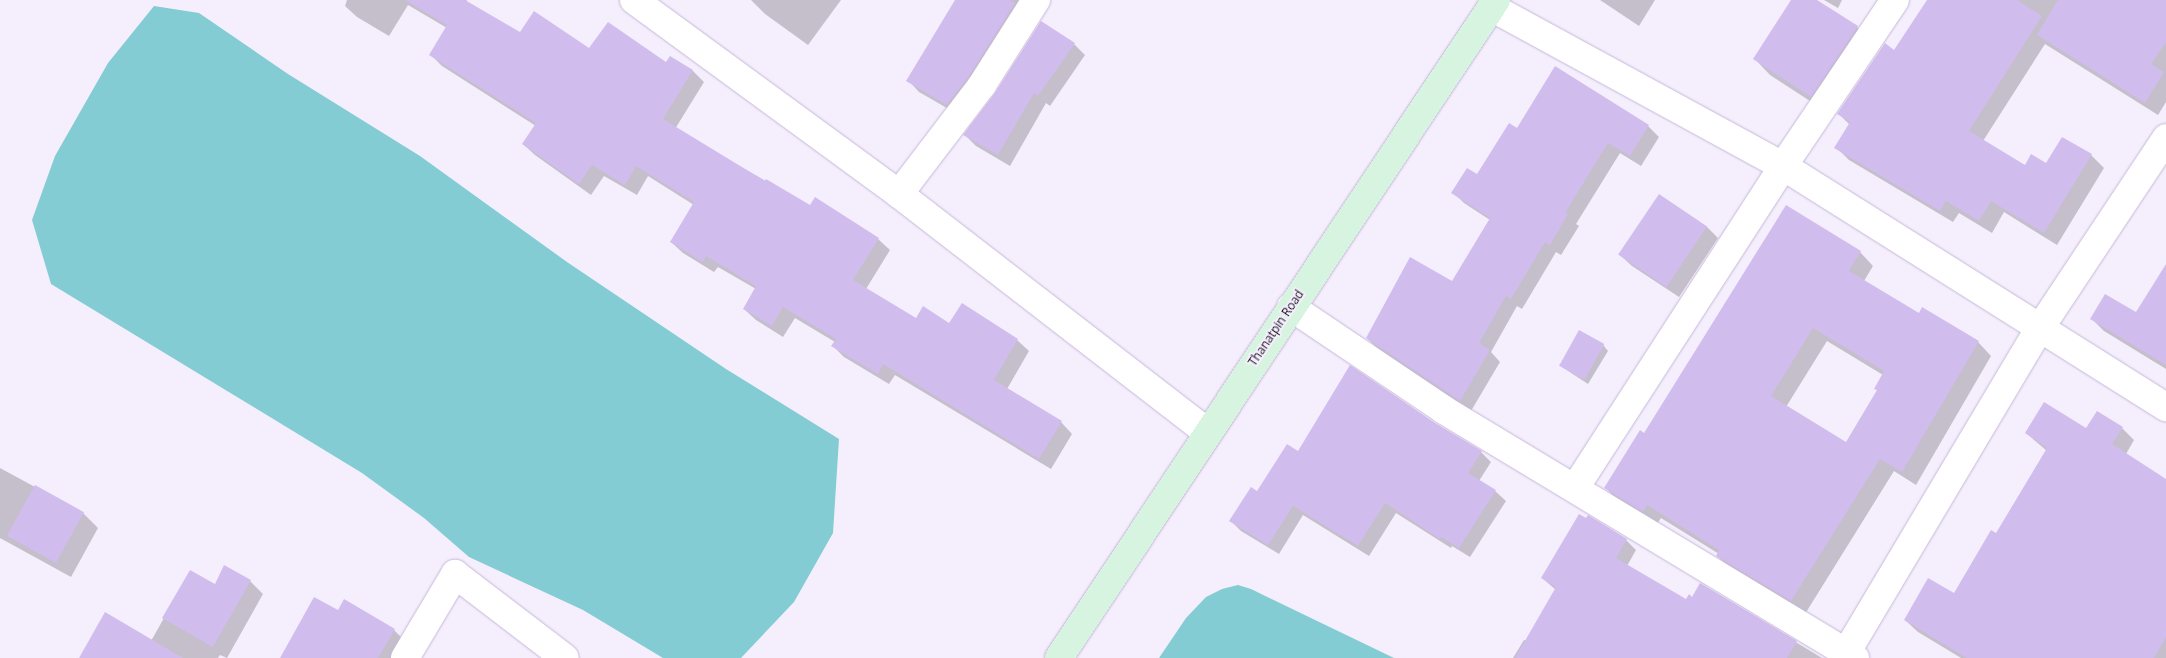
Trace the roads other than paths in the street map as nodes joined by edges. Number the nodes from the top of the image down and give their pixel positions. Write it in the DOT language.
graph roads {
  1 [pos="634,0"];
  2 [pos="1036,0"];
  3 [pos="1895,0"];
  4 [pos="1493,4"];
  5 [pos="2166,138"];
  6 [pos="1783,166"];
  7 [pos="899,194"];
  8 [pos="1291,307"];
  9 [pos="2040,328"];
  10 [pos="2166,407"];
  11 [pos="1207,432"];
  12 [pos="1575,488"];
  13 [pos="1851,655"];
  14 [pos="404,658"];
  15 [pos="565,658"];
  16 [pos="1059,658"];
  1 -- 7 [label="street"];
  2 -- 7 [label="street"];
  3 -- 6 [label="street"];
  4 -- 6 [label="street"];
  4 -- 8 [label="main road, Thanatpin Road"];
  5 -- 9 [label="street"];
  6 -- 9 [label="street"];
  6 -- 12 [label="street"];
  7 -- 11 [label="street"];
  8 -- 11 [label="main road, Thanatpin Road"];
  8 -- 12 [label="street"];
  9 -- 10 [label="street"];
  9 -- 13 [label="street"];
  11 -- 16 [label="main road, Thanatpin Road"];
  12 -- 13 [label="street"];
  14 -- 15 [label="street"];
}
